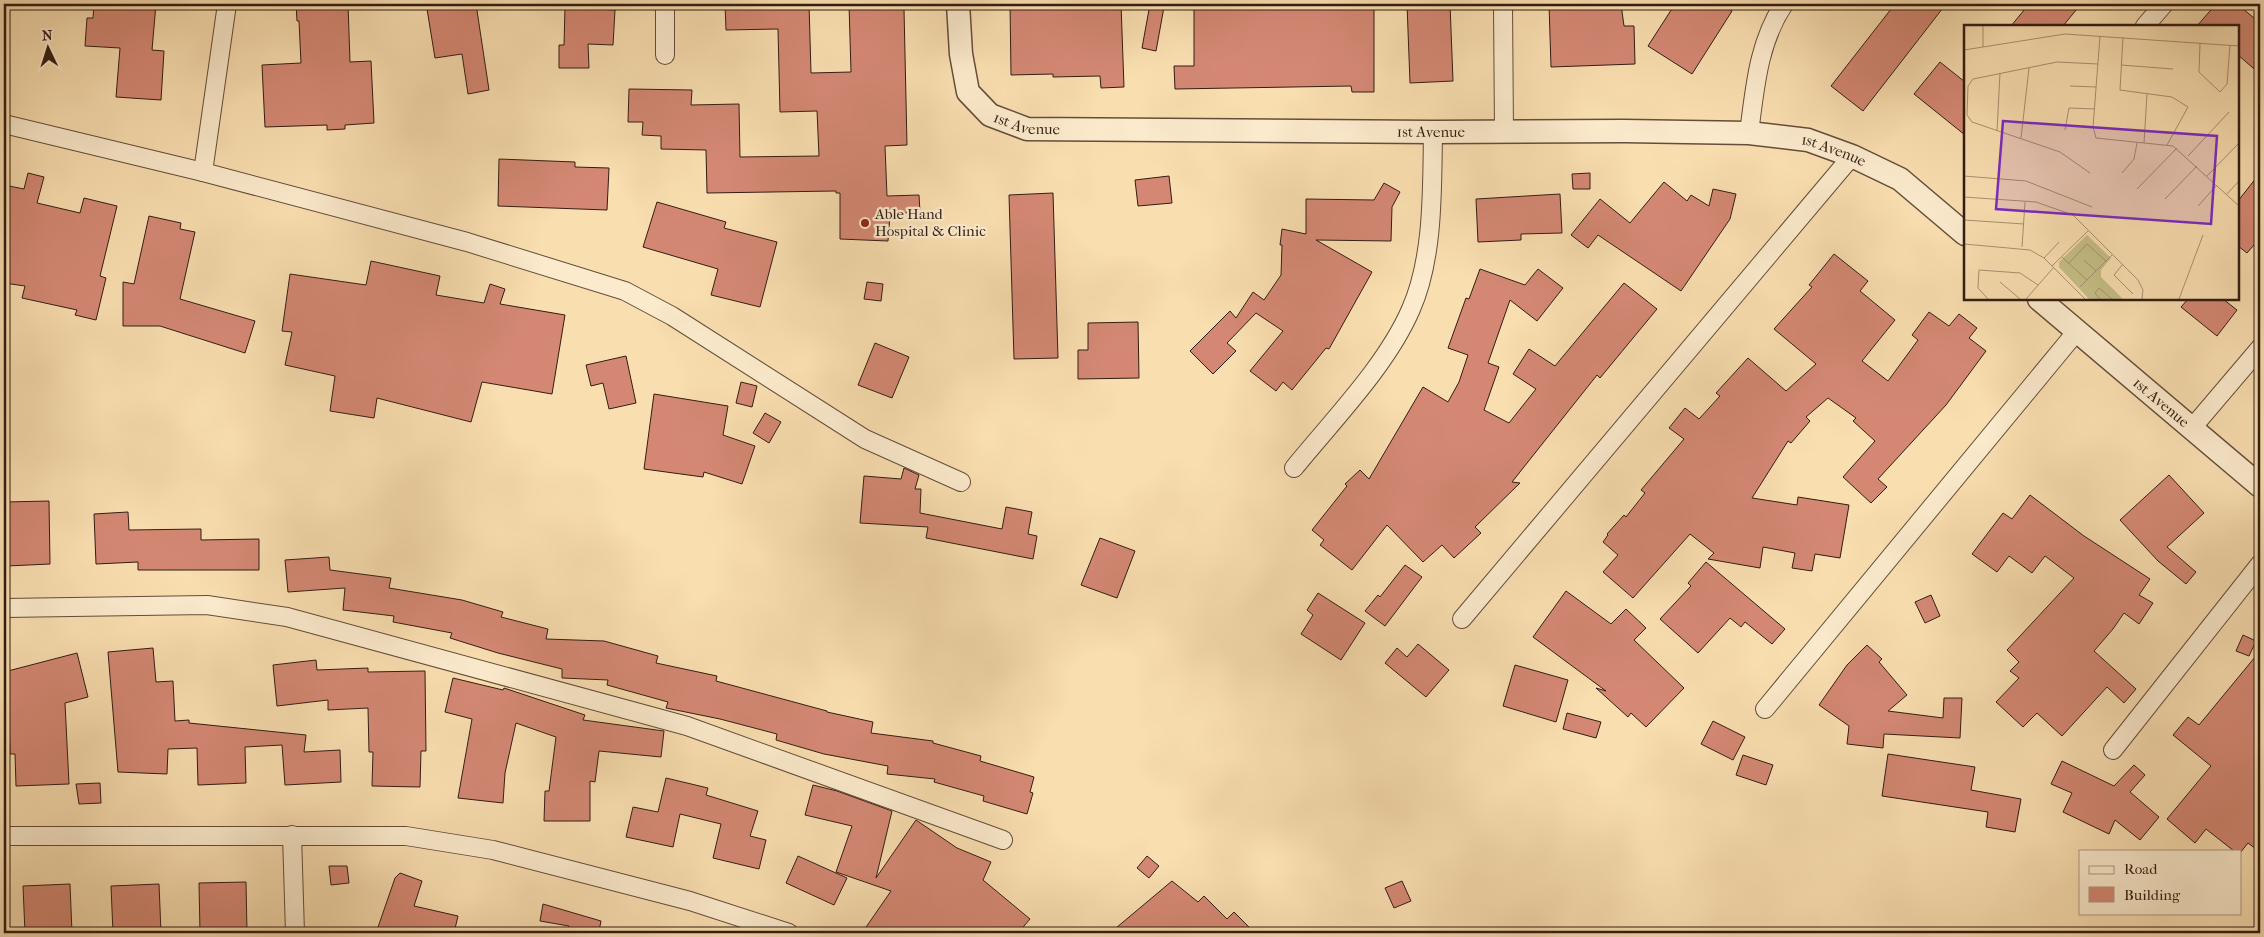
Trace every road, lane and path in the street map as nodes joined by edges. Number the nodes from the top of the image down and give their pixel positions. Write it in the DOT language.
graph roads {
  1 [pos="227,4"];
  2 [pos="665,4"];
  3 [pos="958,4"];
  4 [pos="1504,4"];
  5 [pos="1784,4"];
  6 [pos="2164,4"];
  7 [pos="2146,25"];
  8 [pos="665,55"];
  9 [pos="4,124"];
  10 [pos="1433,132"];
  11 [pos="1504,133"];
  12 [pos="1749,133"];
  13 [pos="1852,156"];
  14 [pos="203,172"];
  15 [pos="1964,233"];
  16 [pos="2040,300"];
  17 [pos="2077,331"];
  18 [pos="2260,348"];
  19 [pos="2192,428"];
  20 [pos="1294,468"];
  21 [pos="961,482"];
  22 [pos="2260,486"];
  23 [pos="2260,564"];
  24 [pos="4,608"];
  25 [pos="1462,619"];
  26 [pos="1765,709"];
  27 [pos="2113,750"];
  28 [pos="292,835"];
  29 [pos="4,836"];
  30 [pos="1003,840"];
  31 [pos="295,933"];
  32 [pos="789,933"];
  1 -- 14 [label="street"];
  2 -- 8 [label="street"];
  3 -- 10 [label="street, 1st Avenue"];
  4 -- 11 [label="street"];
  5 -- 12 [label="street"];
  6 -- 7 [label="street"];
  9 -- 14 [label="street"];
  10 -- 11 [label="street, 1st Avenue"];
  10 -- 20 [label="street"];
  11 -- 12 [label="street, 1st Avenue"];
  12 -- 13 [label="street, 1st Avenue"];
  13 -- 15 [label="street, 1st Avenue"];
  13 -- 25 [label="street"];
  14 -- 21 [label="street"];
  16 -- 17 [label="street, 1st Avenue"];
  17 -- 19 [label="street, 1st Avenue"];
  17 -- 26 [label="street"];
  18 -- 19 [label="street"];
  19 -- 22 [label="street, 1st Avenue"];
  23 -- 27 [label="street"];
  24 -- 30 [label="street"];
  28 -- 29 [label="street"];
  28 -- 31 [label="street"];
  28 -- 32 [label="street"];
}
